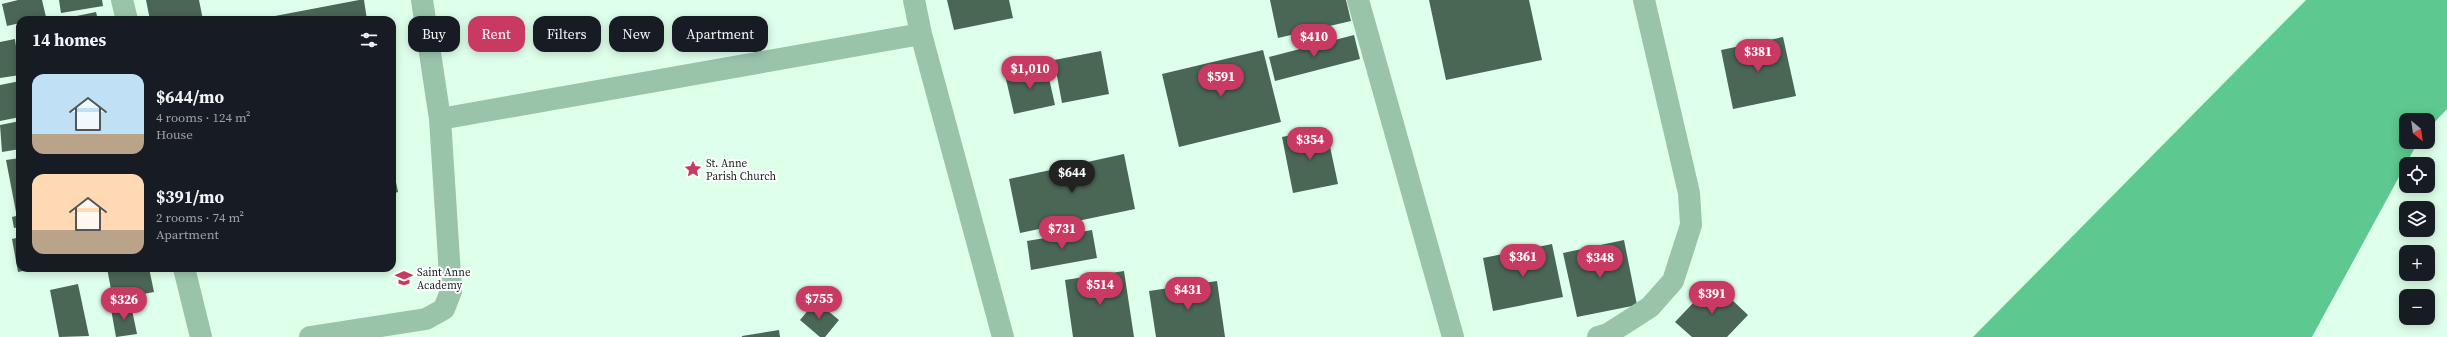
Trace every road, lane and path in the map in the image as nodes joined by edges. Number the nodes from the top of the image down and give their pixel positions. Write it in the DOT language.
graph roads {
  1 [pos="122,0"];
  2 [pos="422,0"];
  3 [pos="914,0"];
  4 [pos="1358,0"];
  5 [pos="1644,0"];
  6 [pos="126,16"];
  7 [pos="922,34"];
  8 [pos="440,119"];
  9 [pos="185,272"];
  10 [pos="201,337"];
  11 [pos="310,337"];
  12 [pos="1003,337"];
  13 [pos="1453,337"];
  14 [pos="1598,337"];
  1 -- 6 [label="street"];
  2 -- 8 [label="street"];
  3 -- 7 [label="street"];
  4 -- 13 [label="street"];
  5 -- 14 [label="street"];
  7 -- 8 [label="street"];
  7 -- 12 [label="street"];
  8 -- 11 [label="street"];
  9 -- 10 [label="street"];
}
